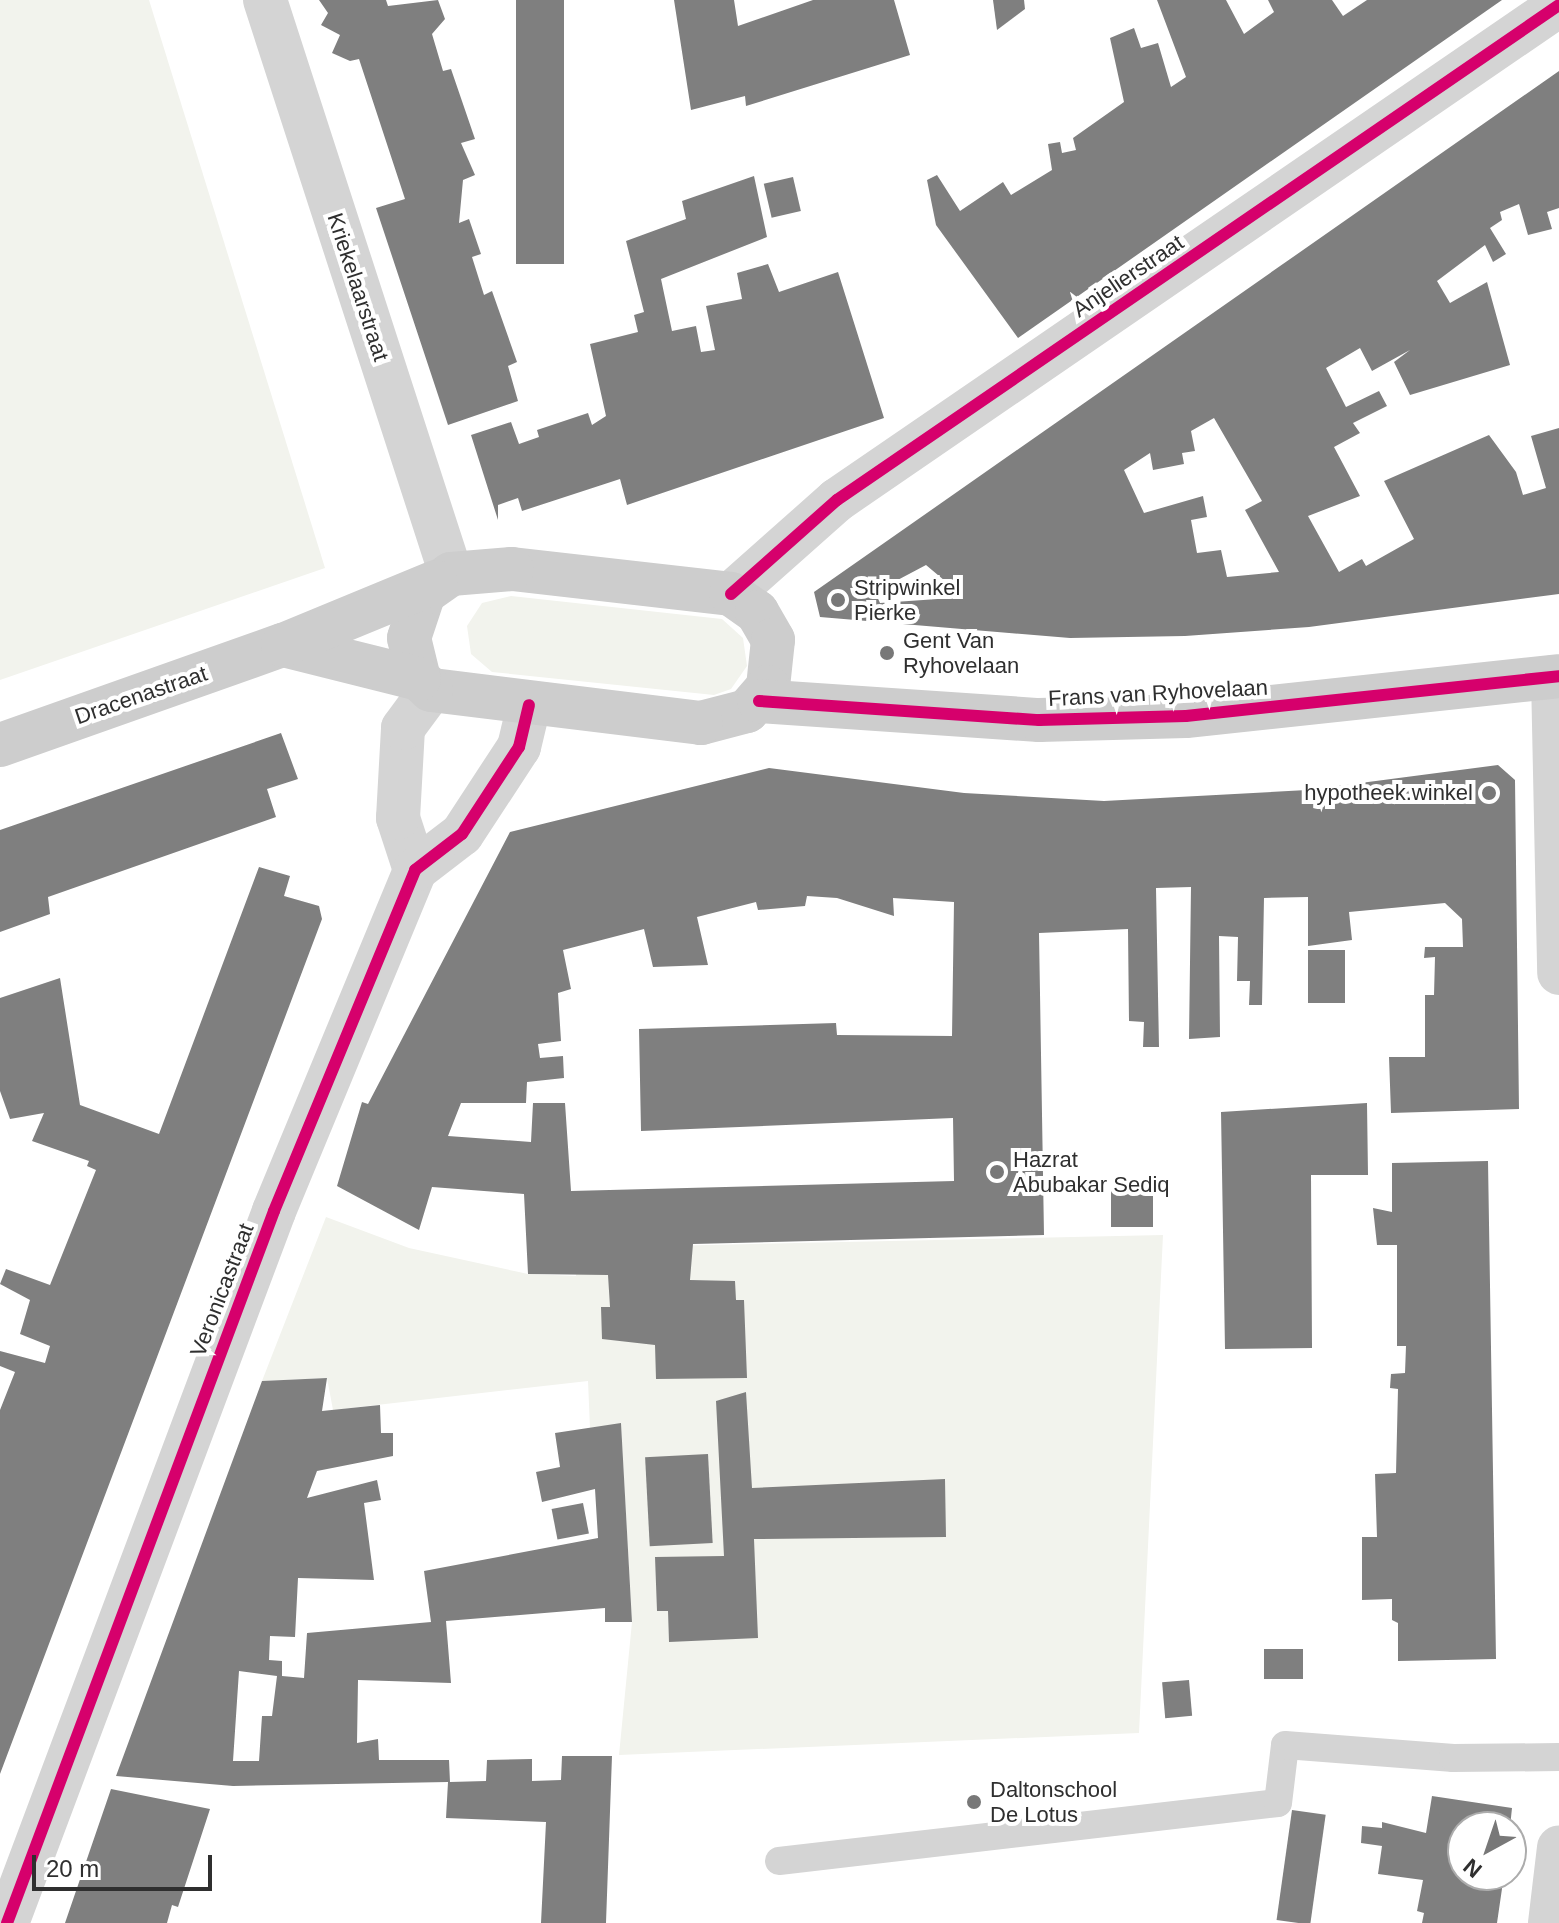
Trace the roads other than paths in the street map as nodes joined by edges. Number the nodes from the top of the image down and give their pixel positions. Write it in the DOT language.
graph roads {
  1 [pos="265,0"];
  2 [pos="1559,5"];
  3 [pos="444,578"];
  4 [pos="731,594"];
  5 [pos="283,645"];
  6 [pos="1556,676"];
  7 [pos="425,685"];
  8 [pos="759,701"];
  9 [pos="529,705"];
  10 [pos="0,745"];
  11 [pos="415,870"];
  12 [pos="1559,973"];
  13 [pos="1559,1757"];
  14 [pos="1559,1848"];
  15 [pos="779,1861"];
  16 [pos="7,1923"];
  17 [pos="1550,1923"];
  1 -- 3 [label="street, Kriekelaarstraat"];
  2 -- 4 [label="street, Anjelierstraat"];
  3 -- 4 [label="street"];
  3 -- 5 [label="street, Dracenastraat"];
  3 -- 7 [label="street"];
  4 -- 8 [label="street"];
  5 -- 7 [label="street"];
  5 -- 10 [label="street, Dracenastraat"];
  6 -- 8 [label="street, Frans van Ryhovelaan"];
  6 -- 12 [label="street"];
  7 -- 9 [label="street"];
  7 -- 11 [label="street"];
  8 -- 9 [label="street"];
  9 -- 11 [label="street"];
  11 -- 16 [label="street, Veronicastraat"];
  13 -- 15 [label="lane"];
  14 -- 17 [label="street"];
}
